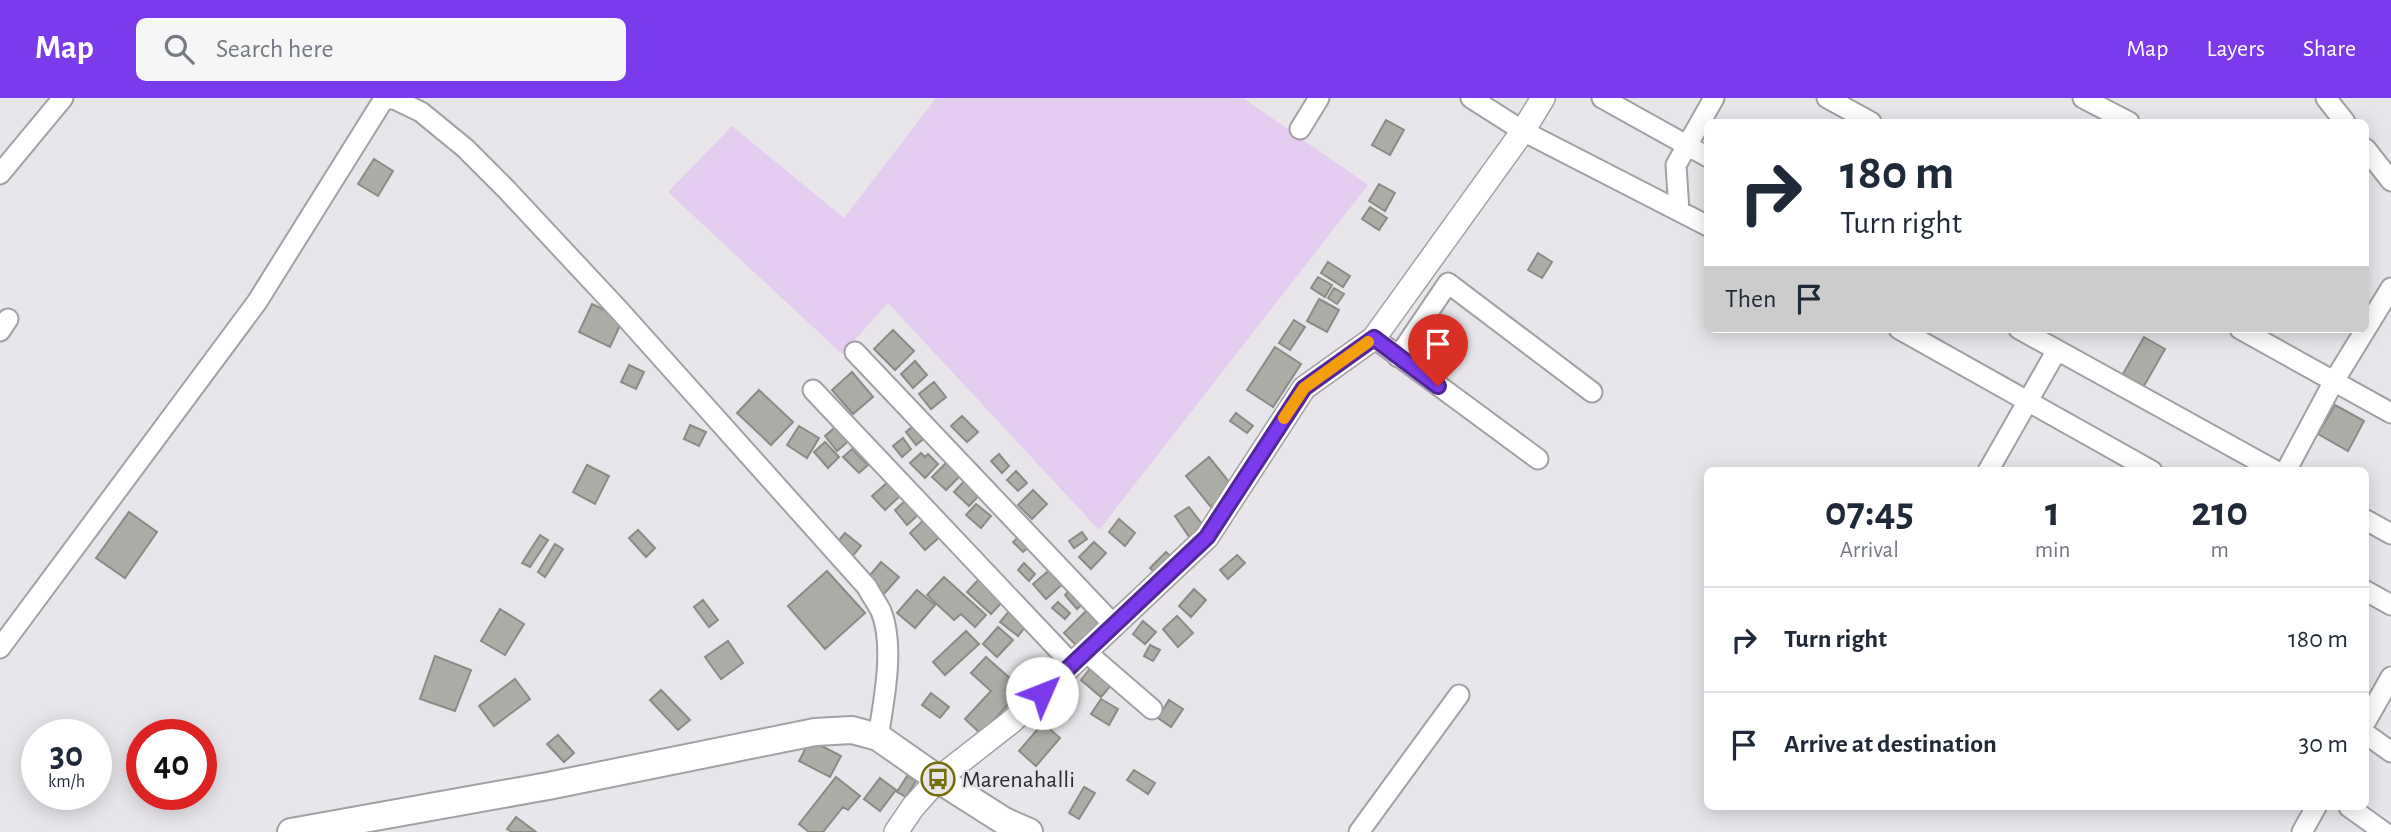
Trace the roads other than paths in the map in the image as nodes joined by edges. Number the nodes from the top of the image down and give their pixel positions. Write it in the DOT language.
graph roads {
  1 [pos="63,98"];
  2 [pos="1319,98"];
  3 [pos="1471,98"];
  4 [pos="1543,98"];
  5 [pos="1602,98"];
  6 [pos="1714,98"];
  7 [pos="1827,98"];
  8 [pos="2084,98"];
  9 [pos="2326,98"];
  10 [pos="1866,119"];
  11 [pos="2123,119"];
  12 [pos="2343,119"];
  13 [pos="1300,130"];
  14 [pos="1523,131"];
  15 [pos="1687,146"];
  16 [pos="2369,153"];
  17 [pos="1704,155"];
  18 [pos="0,174"];
  19 [pos="2391,181"];
  20 [pos="1679,211"];
  21 [pos="1704,224"];
  22 [pos="2389,297"];
  23 [pos="2369,328"];
  24 [pos="1906,333"];
  25 [pos="2026,333"];
  26 [pos="2247,333"];
  27 [pos="2365,333"];
  28 [pos="1374,338"];
  29 [pos="2057,350"];
  30 [pos="855,352"];
  31 [pos="1398,357"];
  32 [pos="2334,381"];
  33 [pos="813,390"];
  34 [pos="1592,392"];
  35 [pos="2028,401"];
  36 [pos="2391,413"];
  37 [pos="1538,459"];
  38 [pos="1990,467"];
  39 [pos="2145,467"];
  40 [pos="2269,467"];
  41 [pos="2288,467"];
  42 [pos="2369,522"];
  43 [pos="2391,534"];
  44 [pos="2369,593"];
  45 [pos="2391,605"];
  46 [pos="1114,625"];
  47 [pos="0,648"];
  48 [pos="1079,658"];
  49 [pos="2391,677"];
  50 [pos="1459,695"];
  51 [pos="1152,709"];
  52 [pos="2369,716"];
  53 [pos="2369,736"];
  54 [pos="878,737"];
  55 [pos="2391,752"];
  56 [pos="938,779"];
  57 [pos="2314,810"];
  58 [pos="2353,810"];
  59 [pos="291,832"];
  60 [pos="896,832"];
  61 [pos="1029,832"];
  62 [pos="1359,832"];
  63 [pos="2302,832"];
  64 [pos="2384,832"];
  1 -- 18 [label="street"];
  2 -- 13 [label="street"];
  3 -- 14 [label="street"];
  4 -- 14 [label="street"];
  5 -- 15 [label="street"];
  6 -- 15 [label="street"];
  7 -- 10 [label="street"];
  8 -- 11 [label="street"];
  9 -- 12 [label="street"];
  14 -- 20 [label="street"];
  14 -- 28 [label="street"];
  15 -- 17 [label="street"];
  15 -- 20 [label="street"];
  16 -- 19 [label="street"];
  20 -- 21 [label="street"];
  22 -- 23 [label="street"];
  24 -- 35 [label="street"];
  25 -- 29 [label="street"];
  26 -- 32 [label="street"];
  27 -- 32 [label="street"];
  28 -- 31 [label="street"];
  28 -- 46 [label="street"];
  29 -- 35 [label="street"];
  29 -- 40 [label="street"];
  30 -- 46 [label="street"];
  31 -- 34 [label="street"];
  31 -- 37 [label="street"];
  32 -- 36 [label="street"];
  32 -- 41 [label="street"];
  33 -- 48 [label="street"];
  35 -- 38 [label="street"];
  35 -- 39 [label="street"];
  42 -- 43 [label="street"];
  44 -- 45 [label="street"];
  46 -- 48 [label="street"];
  47 -- 54 [label="street"];
  48 -- 51 [label="street"];
  48 -- 56 [label="street"];
  49 -- 52 [label="street"];
  50 -- 62 [label="street"];
  53 -- 55 [label="street"];
  54 -- 56 [label="main road"];
  54 -- 59 [label="main road"];
  56 -- 60 [label="street"];
  56 -- 61 [label="main road"];
  57 -- 63 [label="street"];
  58 -- 64 [label="street"];
}
